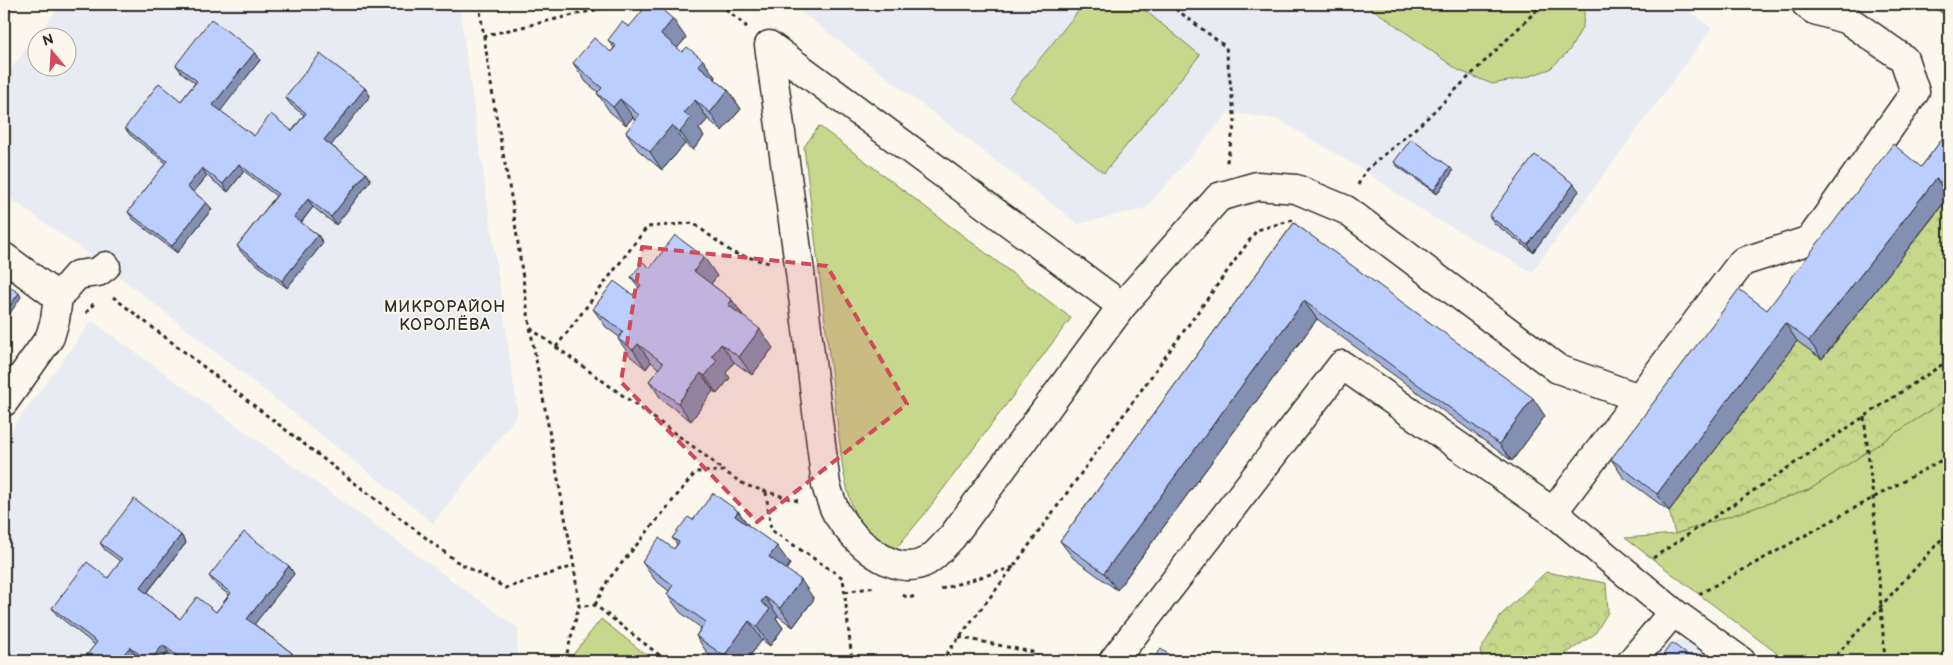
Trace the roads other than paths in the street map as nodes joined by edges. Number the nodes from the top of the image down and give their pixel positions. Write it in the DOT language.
graph roads {
  1 [pos="1806,4"];
  2 [pos="4,257"];
  3 [pos="106,266"];
  4 [pos="58,297"];
  5 [pos="1122,306"];
  6 [pos="1639,398"];
  7 [pos="4,402"];
  8 [pos="1553,512"];
  9 [pos="1683,605"];
  10 [pos="1113,661"];
  11 [pos="1632,661"];
  12 [pos="1741,661"];
  1 -- 6 [label="lane"];
  2 -- 4 [label="lane"];
  3 -- 4 [label="lane"];
  4 -- 7 [label="lane"];
  5 -- 5 [label="lane"];
  5 -- 6 [label="lane"];
  6 -- 8 [label="lane"];
  8 -- 9 [label="lane"];
  8 -- 10 [label="lane"];
  9 -- 11 [label="lane"];
  9 -- 12 [label="lane"];
}
